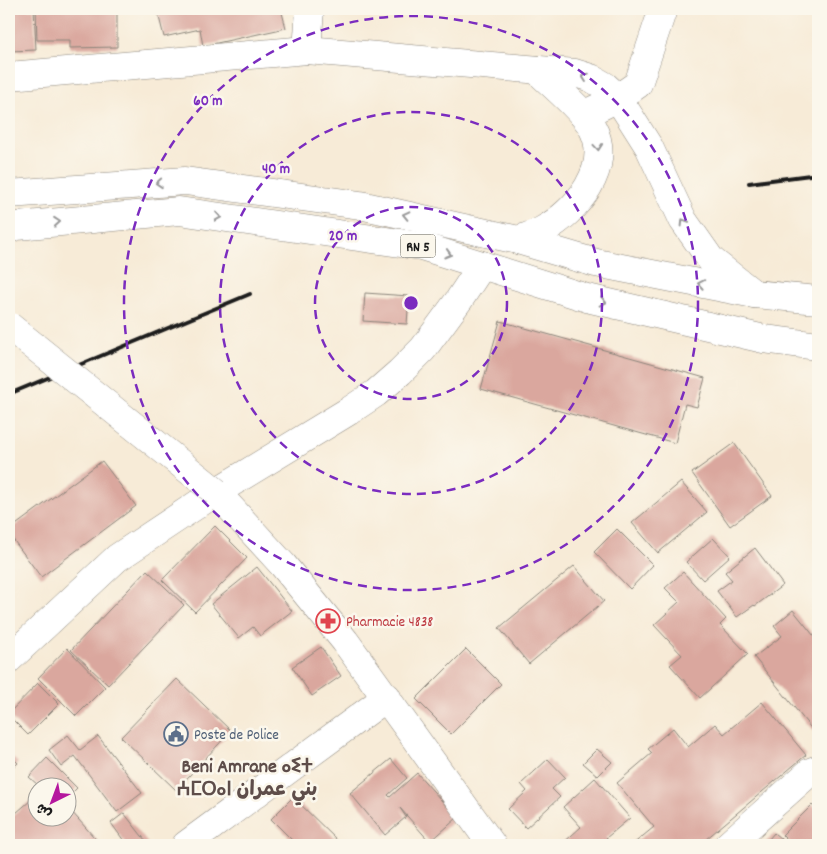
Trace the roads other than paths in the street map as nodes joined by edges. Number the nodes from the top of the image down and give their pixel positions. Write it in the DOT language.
graph roads {
  1 [pos="310,9"];
  2 [pos="663,9"];
  3 [pos="307,50"];
  4 [pos="537,70"];
  5 [pos="9,76"];
  6 [pos="618,98"];
  7 [pos="583,115"];
  8 [pos="9,194"];
  9 [pos="9,229"];
  10 [pos="518,240"];
  11 [pos="482,265"];
  12 [pos="754,294"];
  13 [pos="818,300"];
  14 [pos="9,326"];
  15 [pos="818,346"];
  16 [pos="216,492"];
  17 [pos="9,659"];
  18 [pos="387,697"];
  19 [pos="818,769"];
  20 [pos="186,845"];
  21 [pos="492,845"];
  22 [pos="728,845"];
  1 -- 3 [label="main road"];
  2 -- 6 [label="main road"];
  3 -- 4 [label="main road"];
  3 -- 5 [label="main road"];
  6 -- 4 [label="main road, one-way"];
  4 -- 7 [label="main road"];
  6 -- 7 [label="main road"];
  12 -- 6 [label="main road, one-way"];
  7 -- 10 [label="main road, one-way"];
  10 -- 8 [label="main road, RN 5, one-way"];
  9 -- 11 [label="main road, RN 5, one-way"];
  12 -- 10 [label="main road, RN 5, one-way"];
  11 -- 15 [label="main road, RN 5, one-way"];
  11 -- 16 [label="main road"];
  12 -- 13 [label="main road, RN 5"];
  14 -- 16 [label="main road, bridge"];
  16 -- 17 [label="main road"];
  16 -- 18 [label="main road"];
  18 -- 20 [label="main road"];
  18 -- 21 [label="main road"];
  19 -- 22 [label="main road"];
}
